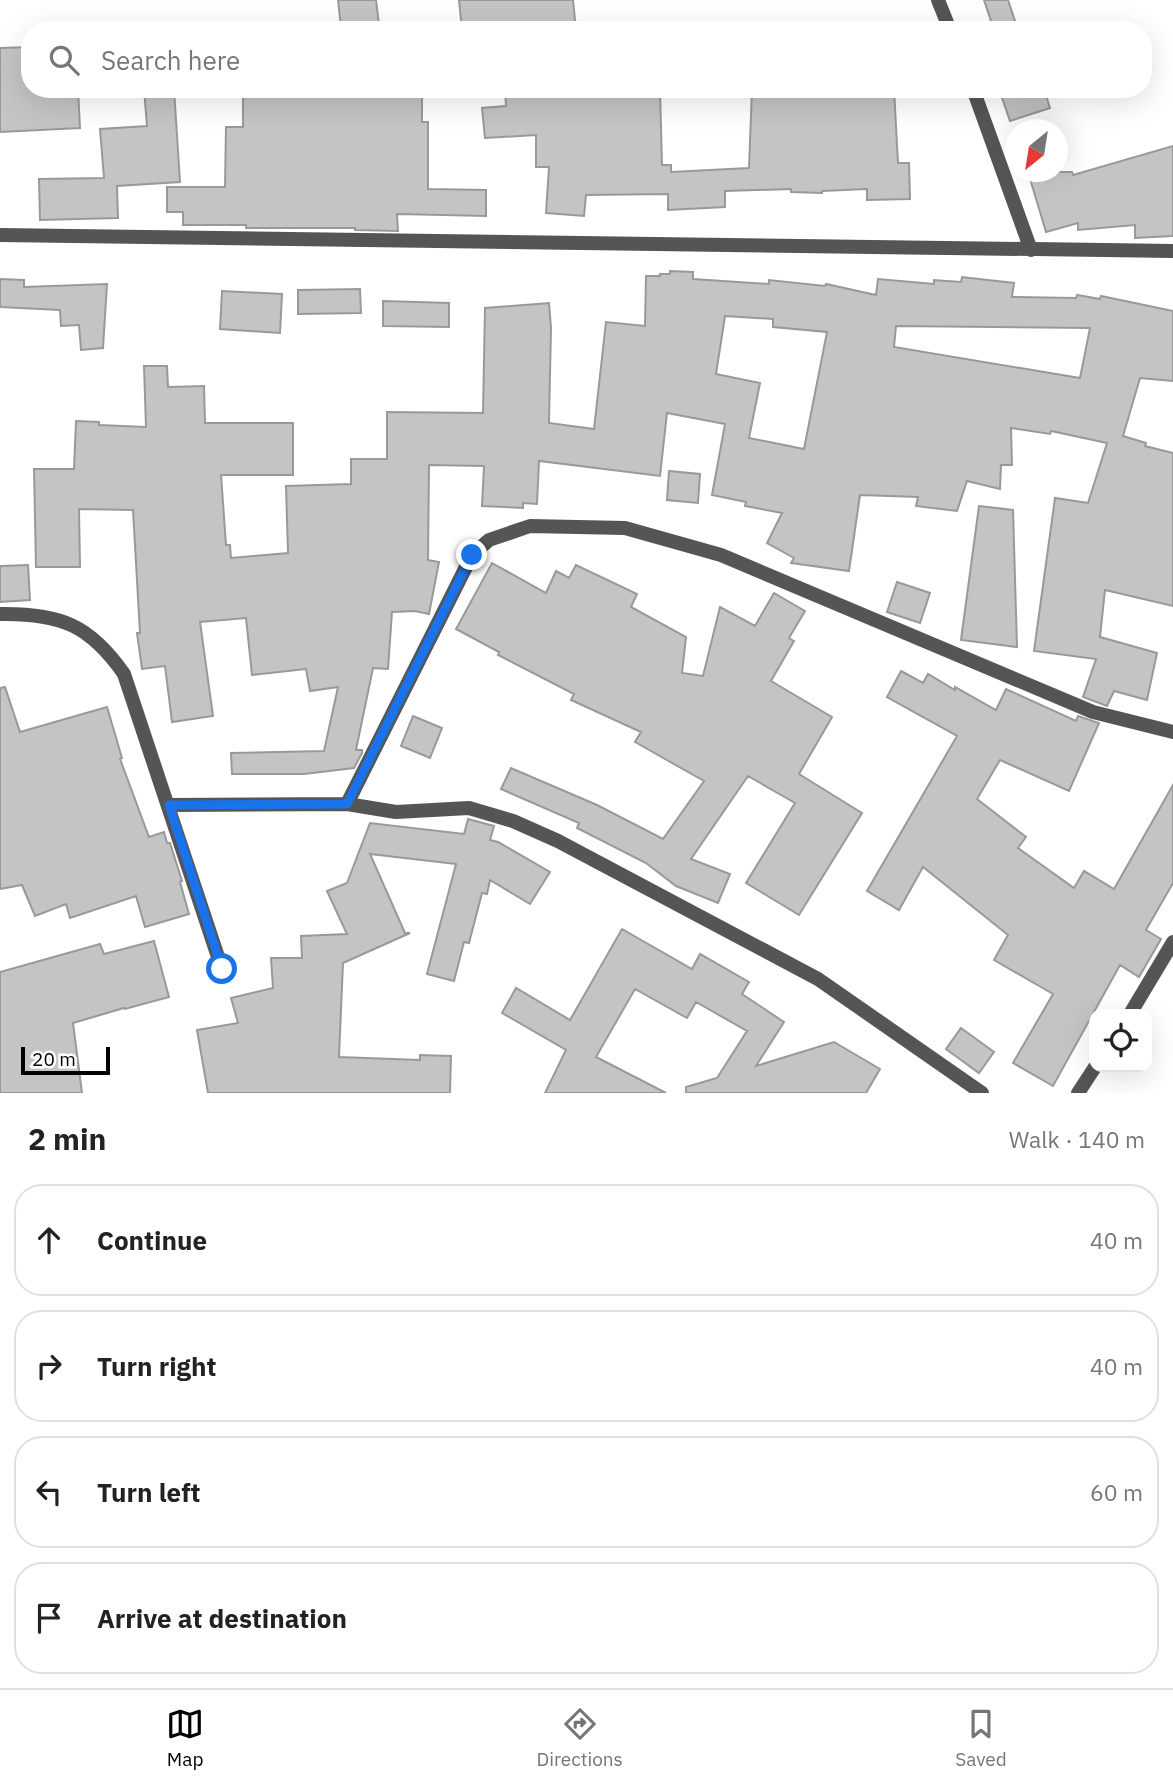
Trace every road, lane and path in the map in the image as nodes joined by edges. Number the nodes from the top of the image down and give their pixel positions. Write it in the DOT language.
graph roads {
  1 [pos="938,0"];
  2 [pos="946,21"];
  3 [pos="975,98"];
  4 [pos="0,236"];
  5 [pos="1031,250"];
  6 [pos="1173,251"];
  7 [pos="0,614"];
  8 [pos="1173,732"];
  9 [pos="347,804"];
  10 [pos="169,805"];
  11 [pos="1173,942"];
  12 [pos="222,969"];
  13 [pos="1133,1009"];
  14 [pos="1092,1072"];
  15 [pos="982,1093"];
  16 [pos="1078,1093"];
  1 -- 2 [label="street"];
  3 -- 5 [label="street"];
  4 -- 5 [label="street"];
  5 -- 6 [label="street"];
  7 -- 10 [label="street"];
  8 -- 9 [label="street"];
  9 -- 10 [label="street"];
  9 -- 15 [label="street"];
  10 -- 12 [label="street"];
  11 -- 13 [label="street"];
  14 -- 16 [label="street"];
}
